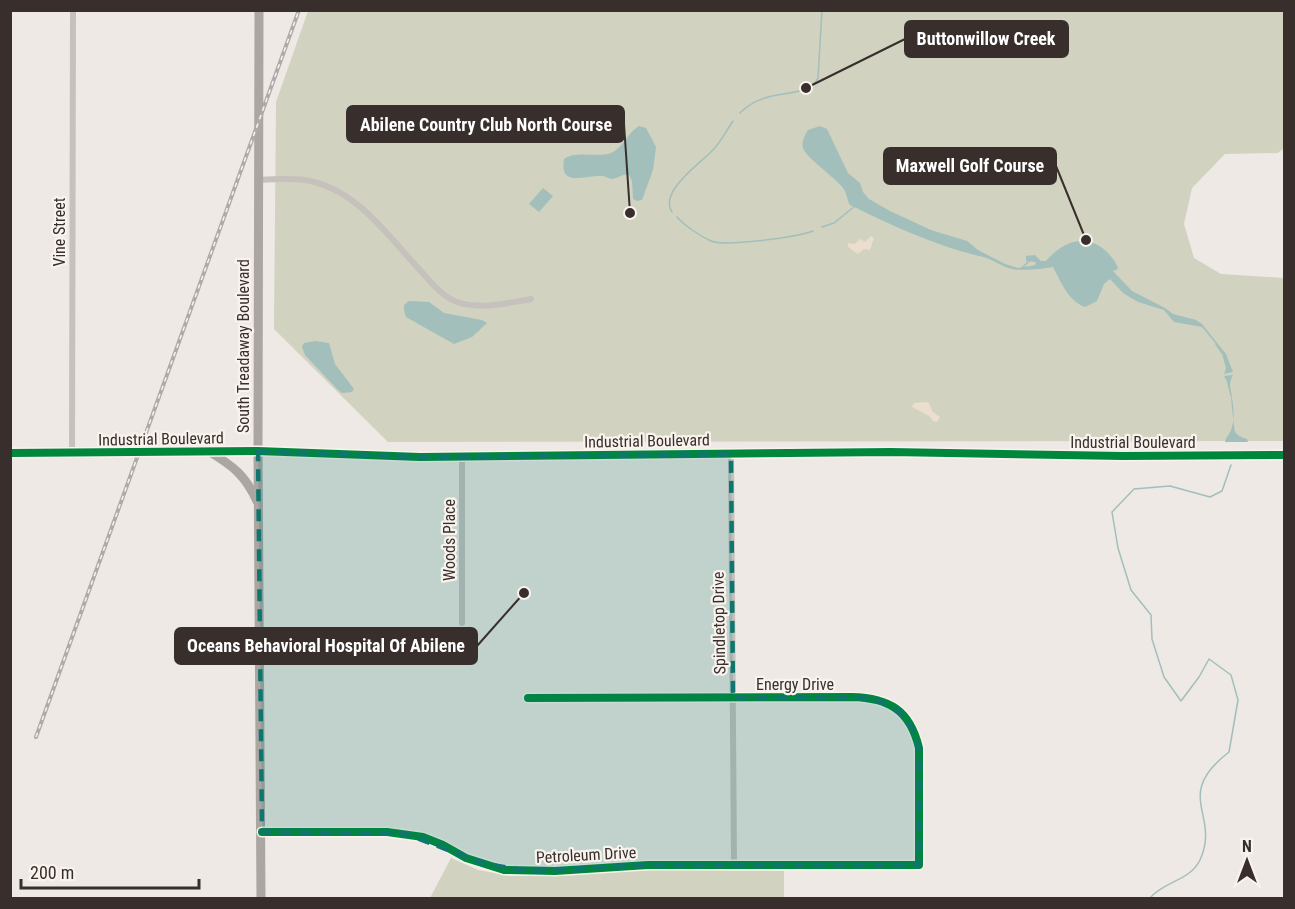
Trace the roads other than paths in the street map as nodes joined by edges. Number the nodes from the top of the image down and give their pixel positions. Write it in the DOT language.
graph roads {
  1 [pos="74,10"];
  2 [pos="259,10"];
  3 [pos="259,180"];
  4 [pos="531,299"];
  5 [pos="258,451"];
  6 [pos="210,452"];
  7 [pos="10,453"];
  8 [pos="72,453"];
  9 [pos="732,454"];
  10 [pos="1284,455"];
  11 [pos="462,457"];
  12 [pos="258,504"];
  13 [pos="462,623"];
  14 [pos="528,698"];
  15 [pos="733,698"];
  16 [pos="262,832"];
  17 [pos="734,865"];
  18 [pos="919,865"];
  19 [pos="261,898"];
  1 -- 8 [label="street, Vine Street"];
  2 -- 3 [label="main road, South Treadaway Boulevard"];
  3 -- 4 [label="street"];
  3 -- 5 [label="main road, South Treadaway Boulevard"];
  5 -- 6 [label="main road, Industrial Boulevard"];
  5 -- 11 [label="main road, Industrial Boulevard"];
  5 -- 12 [label="main road, South Treadaway Boulevard"];
  6 -- 8 [label="main road, Industrial Boulevard"];
  6 -- 12 [label="main road"];
  7 -- 8 [label="main road, Industrial Boulevard"];
  9 -- 10 [label="main road, Industrial Boulevard"];
  9 -- 11 [label="main road, Industrial Boulevard"];
  9 -- 15 [label="street, Spindletop Drive"];
  11 -- 13 [label="street, Woods Place"];
  12 -- 16 [label="main road, South Treadaway Boulevard"];
  14 -- 15 [label="street, Energy Drive"];
  15 -- 17 [label="street, Spindletop Drive"];
  15 -- 18 [label="street, Energy Drive"];
  16 -- 17 [label="street, Petroleum Drive"];
  16 -- 19 [label="main road, South Treadaway Boulevard"];
  17 -- 18 [label="street, Petroleum Drive"];
}
